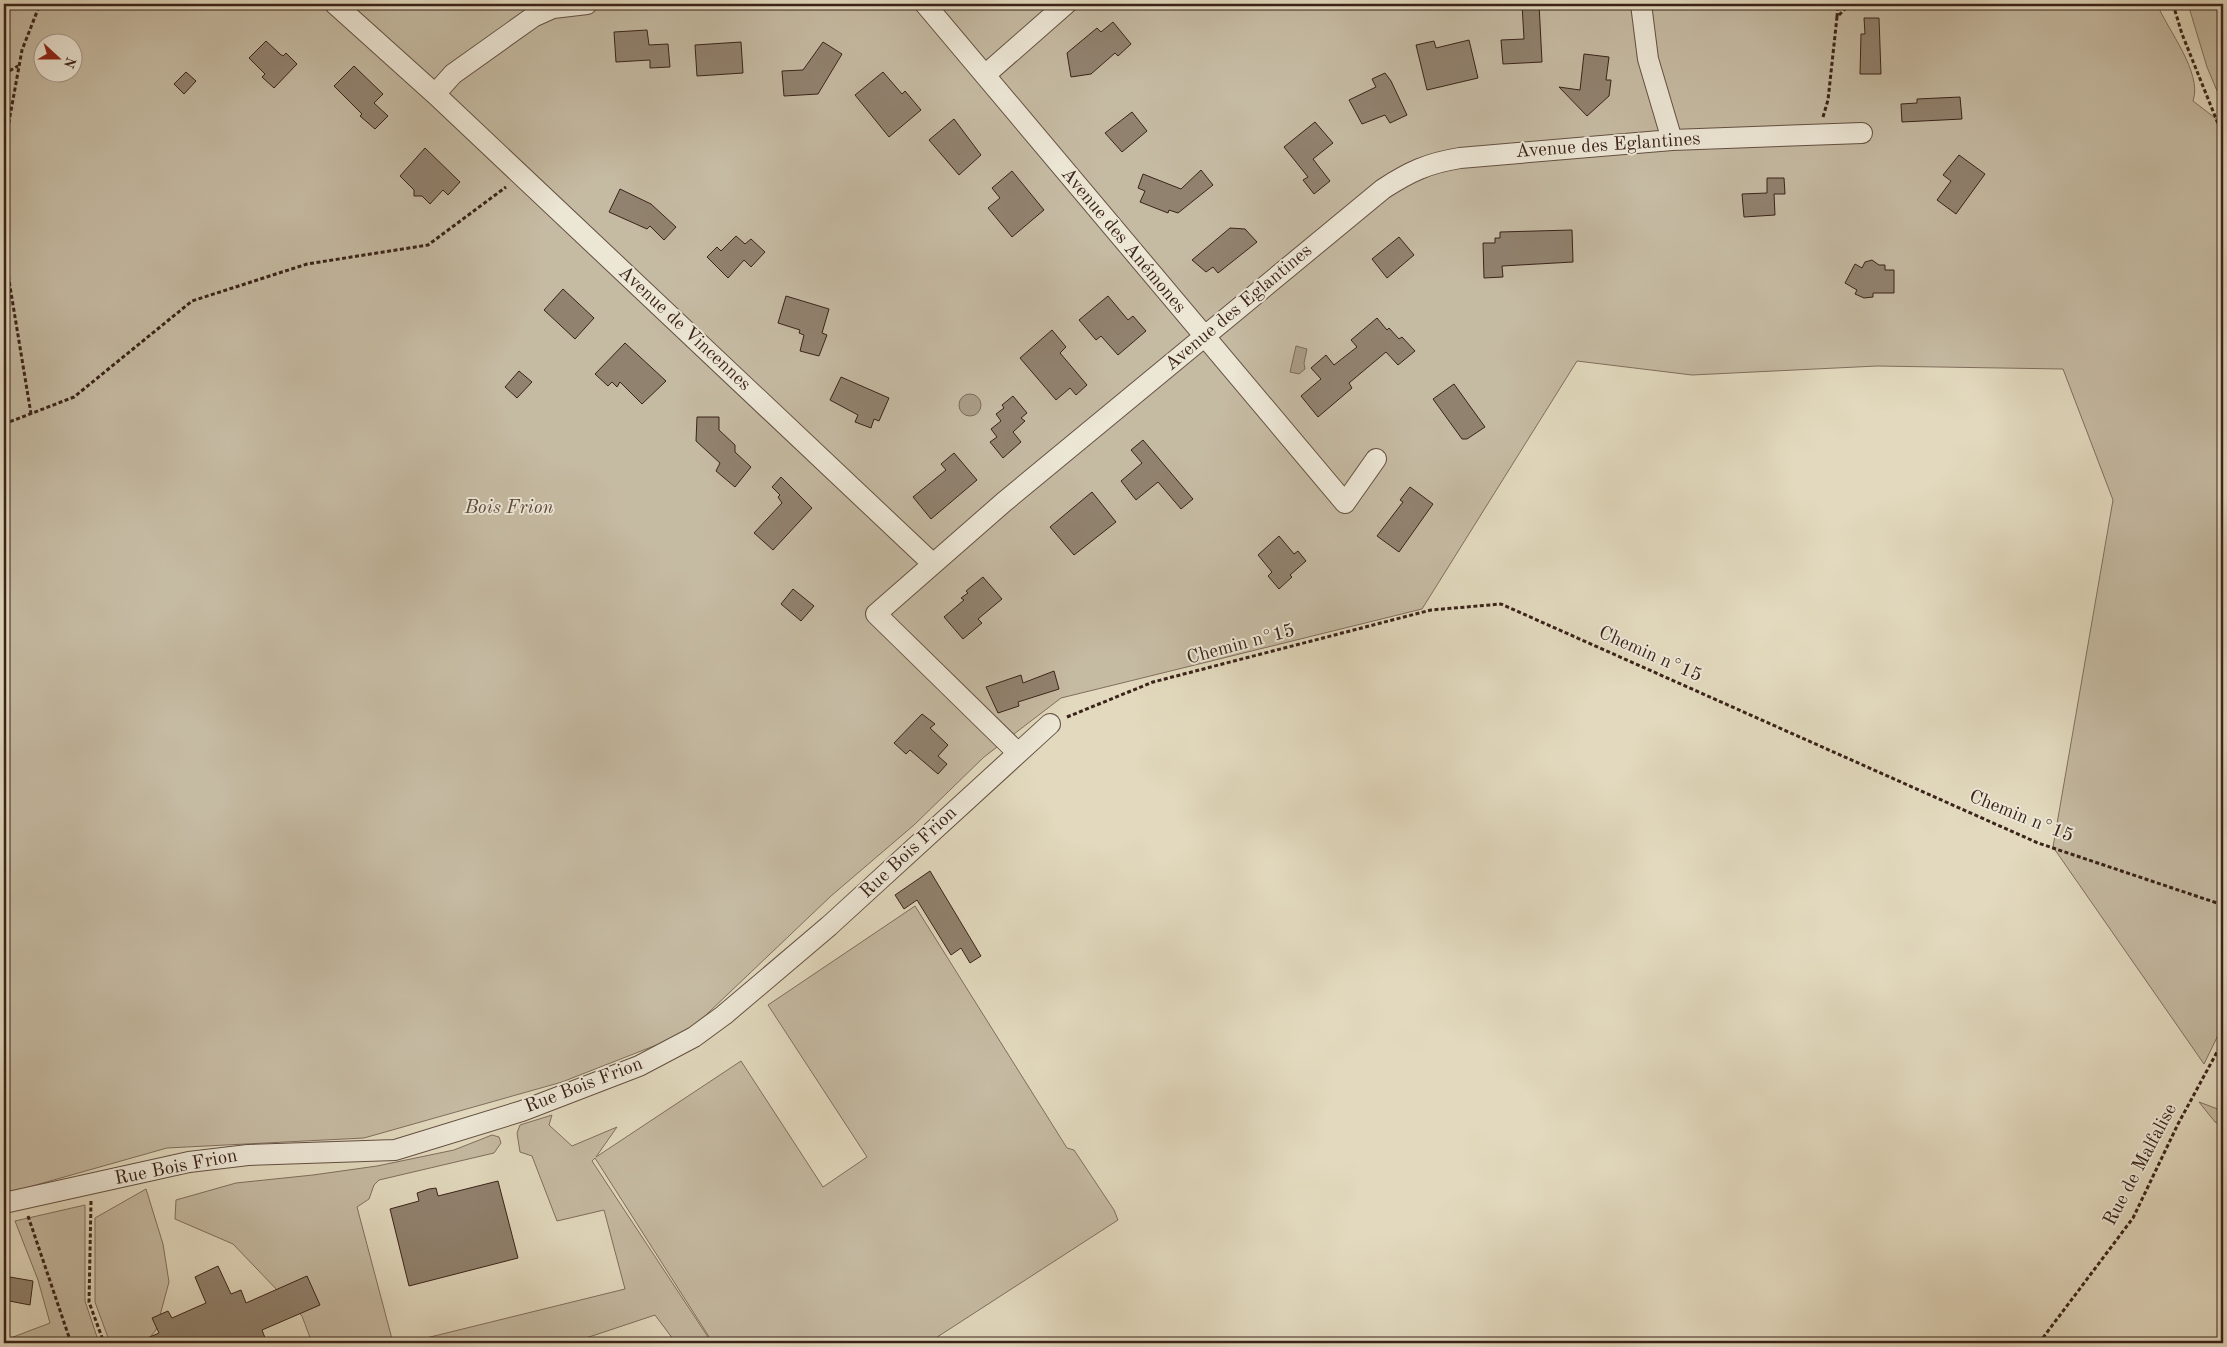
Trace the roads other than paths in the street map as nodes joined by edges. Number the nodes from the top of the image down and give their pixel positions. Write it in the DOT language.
graph roads {
  1 [pos="336,4"];
  2 [pos="587,4"];
  3 [pos="925,4"];
  4 [pos="1066,4"];
  5 [pos="1641,4"];
  6 [pos="985,75"];
  7 [pos="434,94"];
  8 [pos="1862,133"];
  9 [pos="1672,140"];
  10 [pos="1203,337"];
  11 [pos="1376,459"];
  12 [pos="932,564"];
  13 [pos="1050,724"];
  14 [pos="1018,753"];
  15 [pos="13,1201"];
  1 -- 7 [label="street, Avenue de Vincennes"];
  2 -- 7 [label="street"];
  3 -- 6 [label="street"];
  4 -- 6 [label="street"];
  5 -- 9 [label="street"];
  6 -- 10 [label="street, Avenue des Anémones"];
  7 -- 12 [label="street, Avenue de Vincennes"];
  8 -- 9 [label="street, Avenue des Eglantines"];
  9 -- 10 [label="street, Avenue des Eglantines"];
  10 -- 11 [label="street, Avenue des Anémones"];
  10 -- 12 [label="street, Avenue des Eglantines"];
  12 -- 14 [label="street, Avenue des Eglantines"];
  13 -- 14 [label="street, Rue Bois Frion"];
  14 -- 15 [label="street, Rue Bois Frion"];
}
